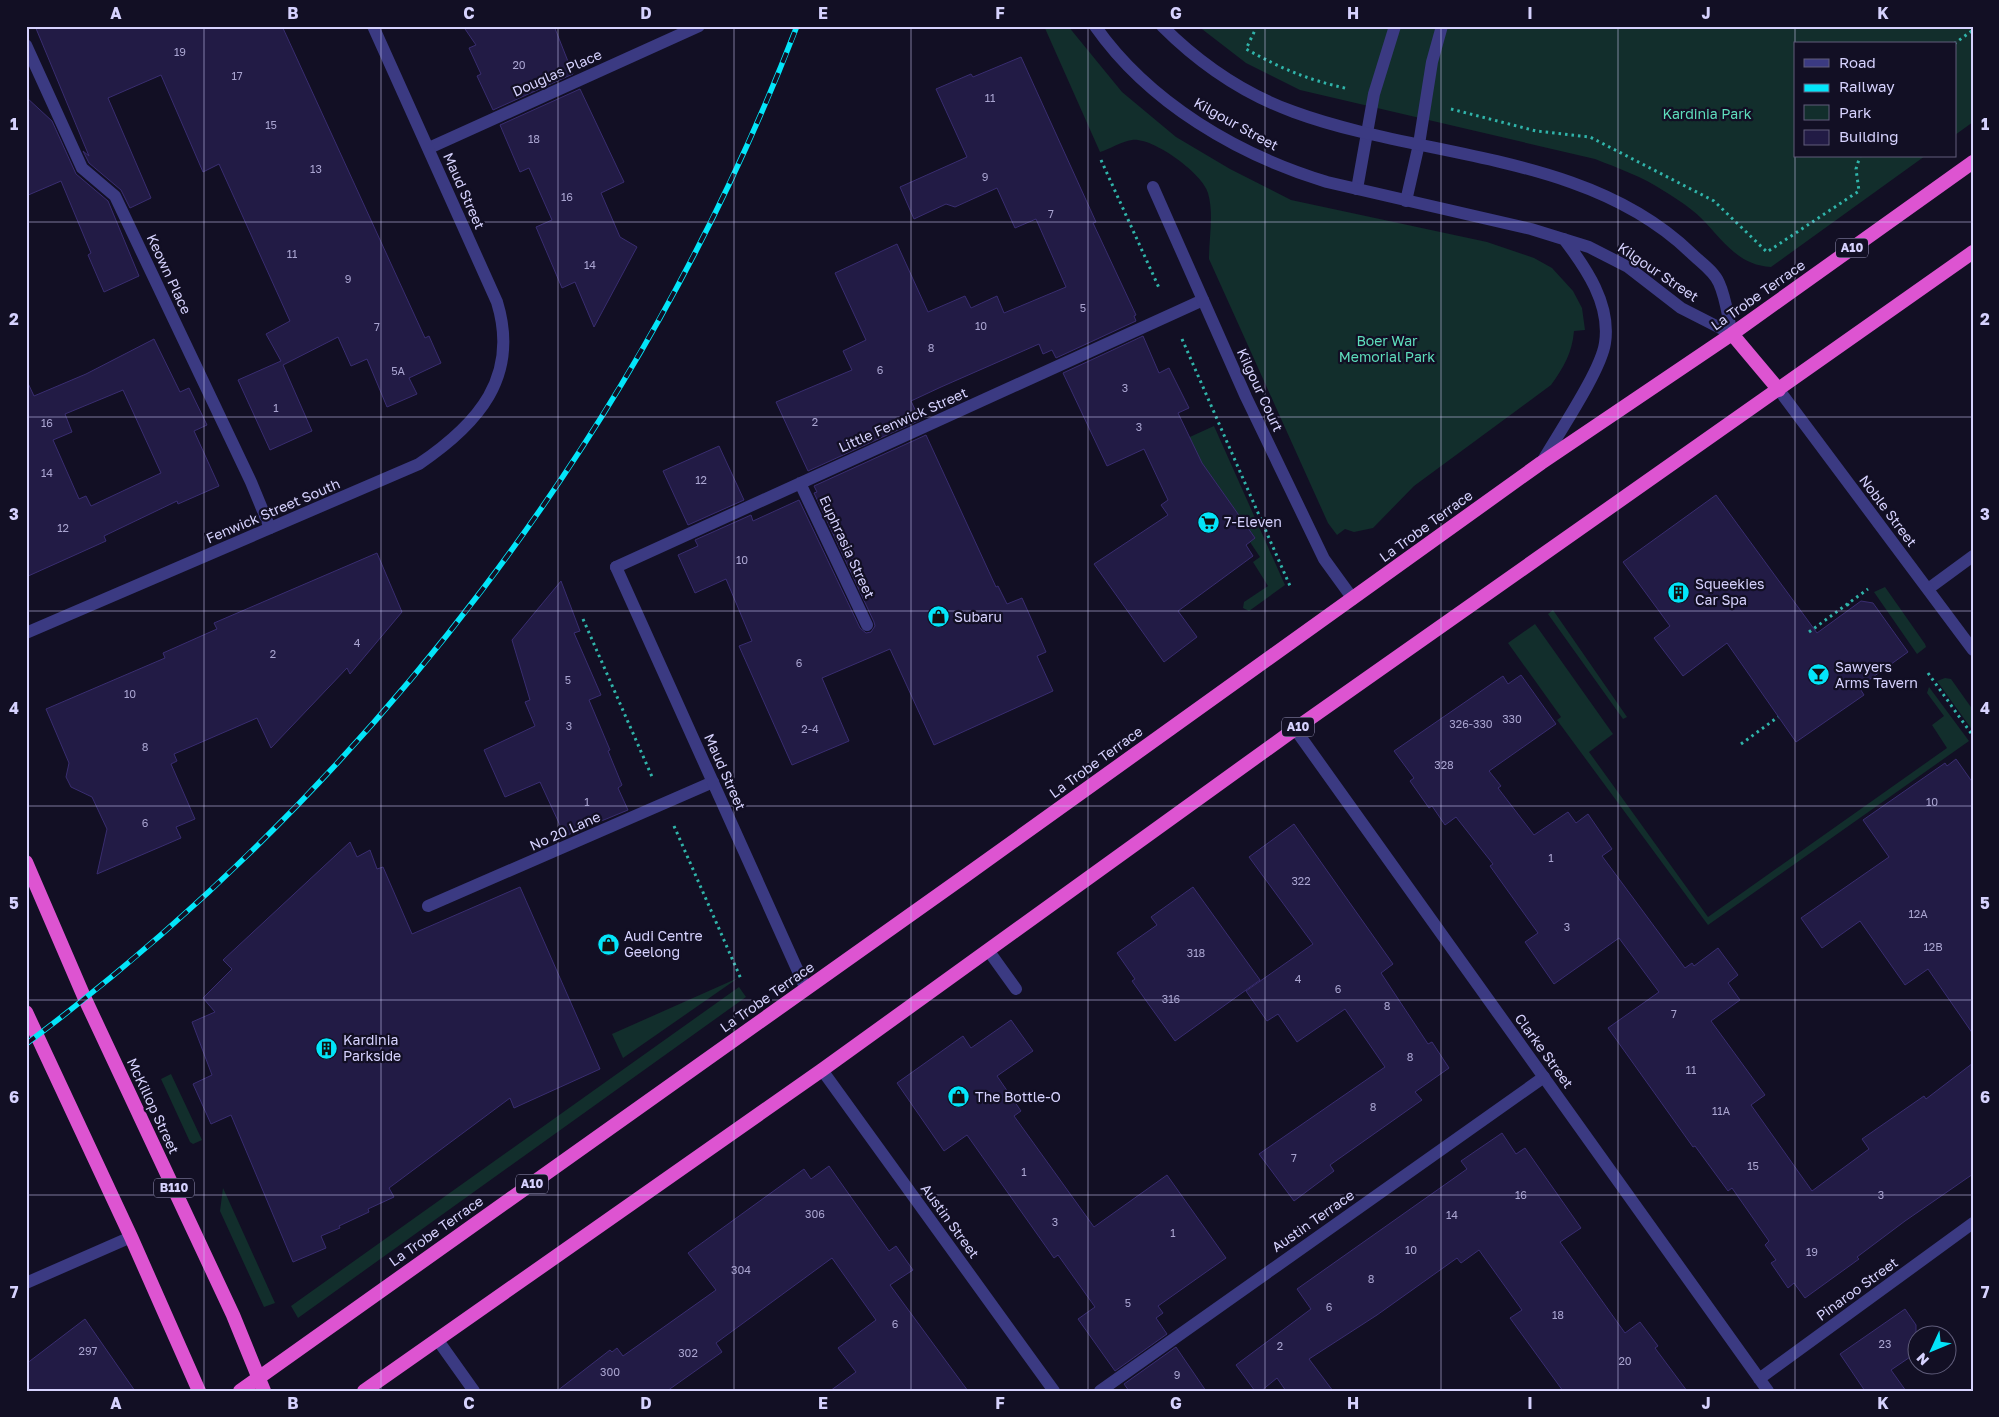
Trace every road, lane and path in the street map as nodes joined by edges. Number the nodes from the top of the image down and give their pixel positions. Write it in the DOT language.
graph roads {
  1 [pos="373,26"];
  2 [pos="698,26"];
  3 [pos="1095,26"];
  4 [pos="1162,26"];
  5 [pos="1257,26"];
  6 [pos="1395,26"];
  7 [pos="1442,26"];
  8 [pos="1973,30"];
  9 [pos="1956,43"];
  10 [pos="26,45"];
  11 [pos="1374,94"];
  12 [pos="1424,103"];
  13 [pos="1368,134"];
  14 [pos="1419,144"];
  15 [pos="429,148"];
  16 [pos="1859,158"];
  17 [pos="1100,160"];
  18 [pos="1973,162"];
  19 [pos="1153,186"];
  20 [pos="1358,189"];
  21 [pos="1406,200"];
  22 [pos="1564,239"];
  23 [pos="1973,252"];
  24 [pos="1203,300"];
  25 [pos="1171,314"];
  26 [pos="1732,334"];
  27 [pos="499,374"];
  28 [pos="1779,390"];
  29 [pos="1542,463"];
  30 [pos="800,483"];
  31 [pos="270,528"];
  32 [pos="1973,556"];
  33 [pos="616,567"];
  34 [pos="1290,586"];
  35 [pos="1868,589"];
  36 [pos="1928,589"];
  37 [pos="1353,599"];
  38 [pos="1847,604"];
  39 [pos="1851,608"];
  40 [pos="867,625"];
  41 [pos="1809,632"];
  42 [pos="26,633"];
  43 [pos="1973,650"];
  44 [pos="1928,673"];
  45 [pos="1778,717"];
  46 [pos="1296,729"];
  47 [pos="1973,736"];
  48 [pos="1741,744"];
  49 [pos="713,782"];
  50 [pos="26,862"];
  51 [pos="428,906"];
  52 [pos="988,950"];
  53 [pos="1016,989"];
  54 [pos="806,990"];
  55 [pos="26,1012"];
  56 [pos="822,1070"];
  57 [pos="1544,1076"];
  58 [pos="1973,1224"];
  59 [pos="131,1236"];
  60 [pos="26,1284"];
  61 [pos="437,1339"];
  62 [pos="1759,1379"];
  63 [pos="261,1385"];
  64 [pos="199,1391"];
  65 [pos="240,1391"];
  66 [pos="364,1391"];
  67 [pos="474,1391"];
  68 [pos="1054,1391"];
  69 [pos="1100,1391"];
  70 [pos="1768,1391"];
  1 -- 15 [label="street, Maud Street"];
  2 -- 15 [label="street, Douglas Place"];
  3 -- 20 [label="street, Kilgour Street"];
  4 -- 13 [label="street, Kilgour Street"];
  5 -- 11 [label="path"];
  6 -- 11 [label="street"];
  7 -- 12 [label="street"];
  8 -- 9 [label="path"];
  10 -- 31 [label="street, Keown Place"];
  11 -- 13 [label="street"];
  12 -- 14 [label="street"];
  12 -- 16 [label="path"];
  13 -- 14 [label="street, Kilgour Street"];
  13 -- 20 [label="street"];
  14 -- 21 [label="street"];
  14 -- 26 [label="street, Kilgour Street"];
  15 -- 27 [label="street, Maud Street"];
  17 -- 25 [label="path"];
  18 -- 26 [label="highway, La Trobe Terrace / A10"];
  19 -- 24 [label="street, Kilgour Court"];
  20 -- 21 [label="street, Kilgour Street"];
  21 -- 22 [label="street, Kilgour Street"];
  22 -- 26 [label="street, Kilgour Street"];
  22 -- 29 [label="street"];
  23 -- 28 [label="highway, A10"];
  24 -- 25 [label="street, Little Fenwick Street"];
  24 -- 37 [label="street, Kilgour Court"];
  25 -- 30 [label="street, Little Fenwick Street"];
  25 -- 34 [label="path"];
  26 -- 28 [label="highway"];
  26 -- 29 [label="highway, La Trobe Terrace / A10"];
  27 -- 31 [label="street, Fenwick Street South"];
  28 -- 36 [label="street, Noble Street"];
  28 -- 46 [label="highway, A10"];
  29 -- 37 [label="highway, La Trobe Terrace / A10"];
  30 -- 33 [label="street, Little Fenwick Street"];
  30 -- 40 [label="street, Euphrasia Street"];
  31 -- 42 [label="street, Fenwick Street South"];
  32 -- 36 [label="street"];
  33 -- 49 [label="street, Maud Street"];
  35 -- 38 [label="path"];
  36 -- 43 [label="street, Noble Street"];
  37 -- 54 [label="highway, La Trobe Terrace / A10"];
  38 -- 39 [label="path"];
  38 -- 41 [label="path"];
  44 -- 47 [label="path"];
  45 -- 48 [label="path"];
  46 -- 52 [label="highway, A10"];
  46 -- 57 [label="street, Clarke Street"];
  49 -- 51 [label="street, No 20 Lane"];
  49 -- 54 [label="street, Maud Street"];
  50 -- 63 [label="highway, McKillop Street / B110"];
  52 -- 53 [label="street"];
  52 -- 56 [label="highway, A10"];
  54 -- 63 [label="highway, La Trobe Terrace / A10"];
  55 -- 59 [label="highway"];
  56 -- 61 [label="highway, A10"];
  56 -- 68 [label="street, Austin Street"];
  57 -- 62 [label="street, Clarke Street"];
  57 -- 69 [label="street, Austin Terrace"];
  58 -- 62 [label="street, Pinaroo Street"];
  59 -- 60 [label="street"];
  59 -- 64 [label="highway"];
  61 -- 66 [label="highway, A10"];
  61 -- 67 [label="street"];
  62 -- 70 [label="street, Clarke Street"];
  63 -- 65 [label="highway, La Trobe Terrace / A10"];
}
